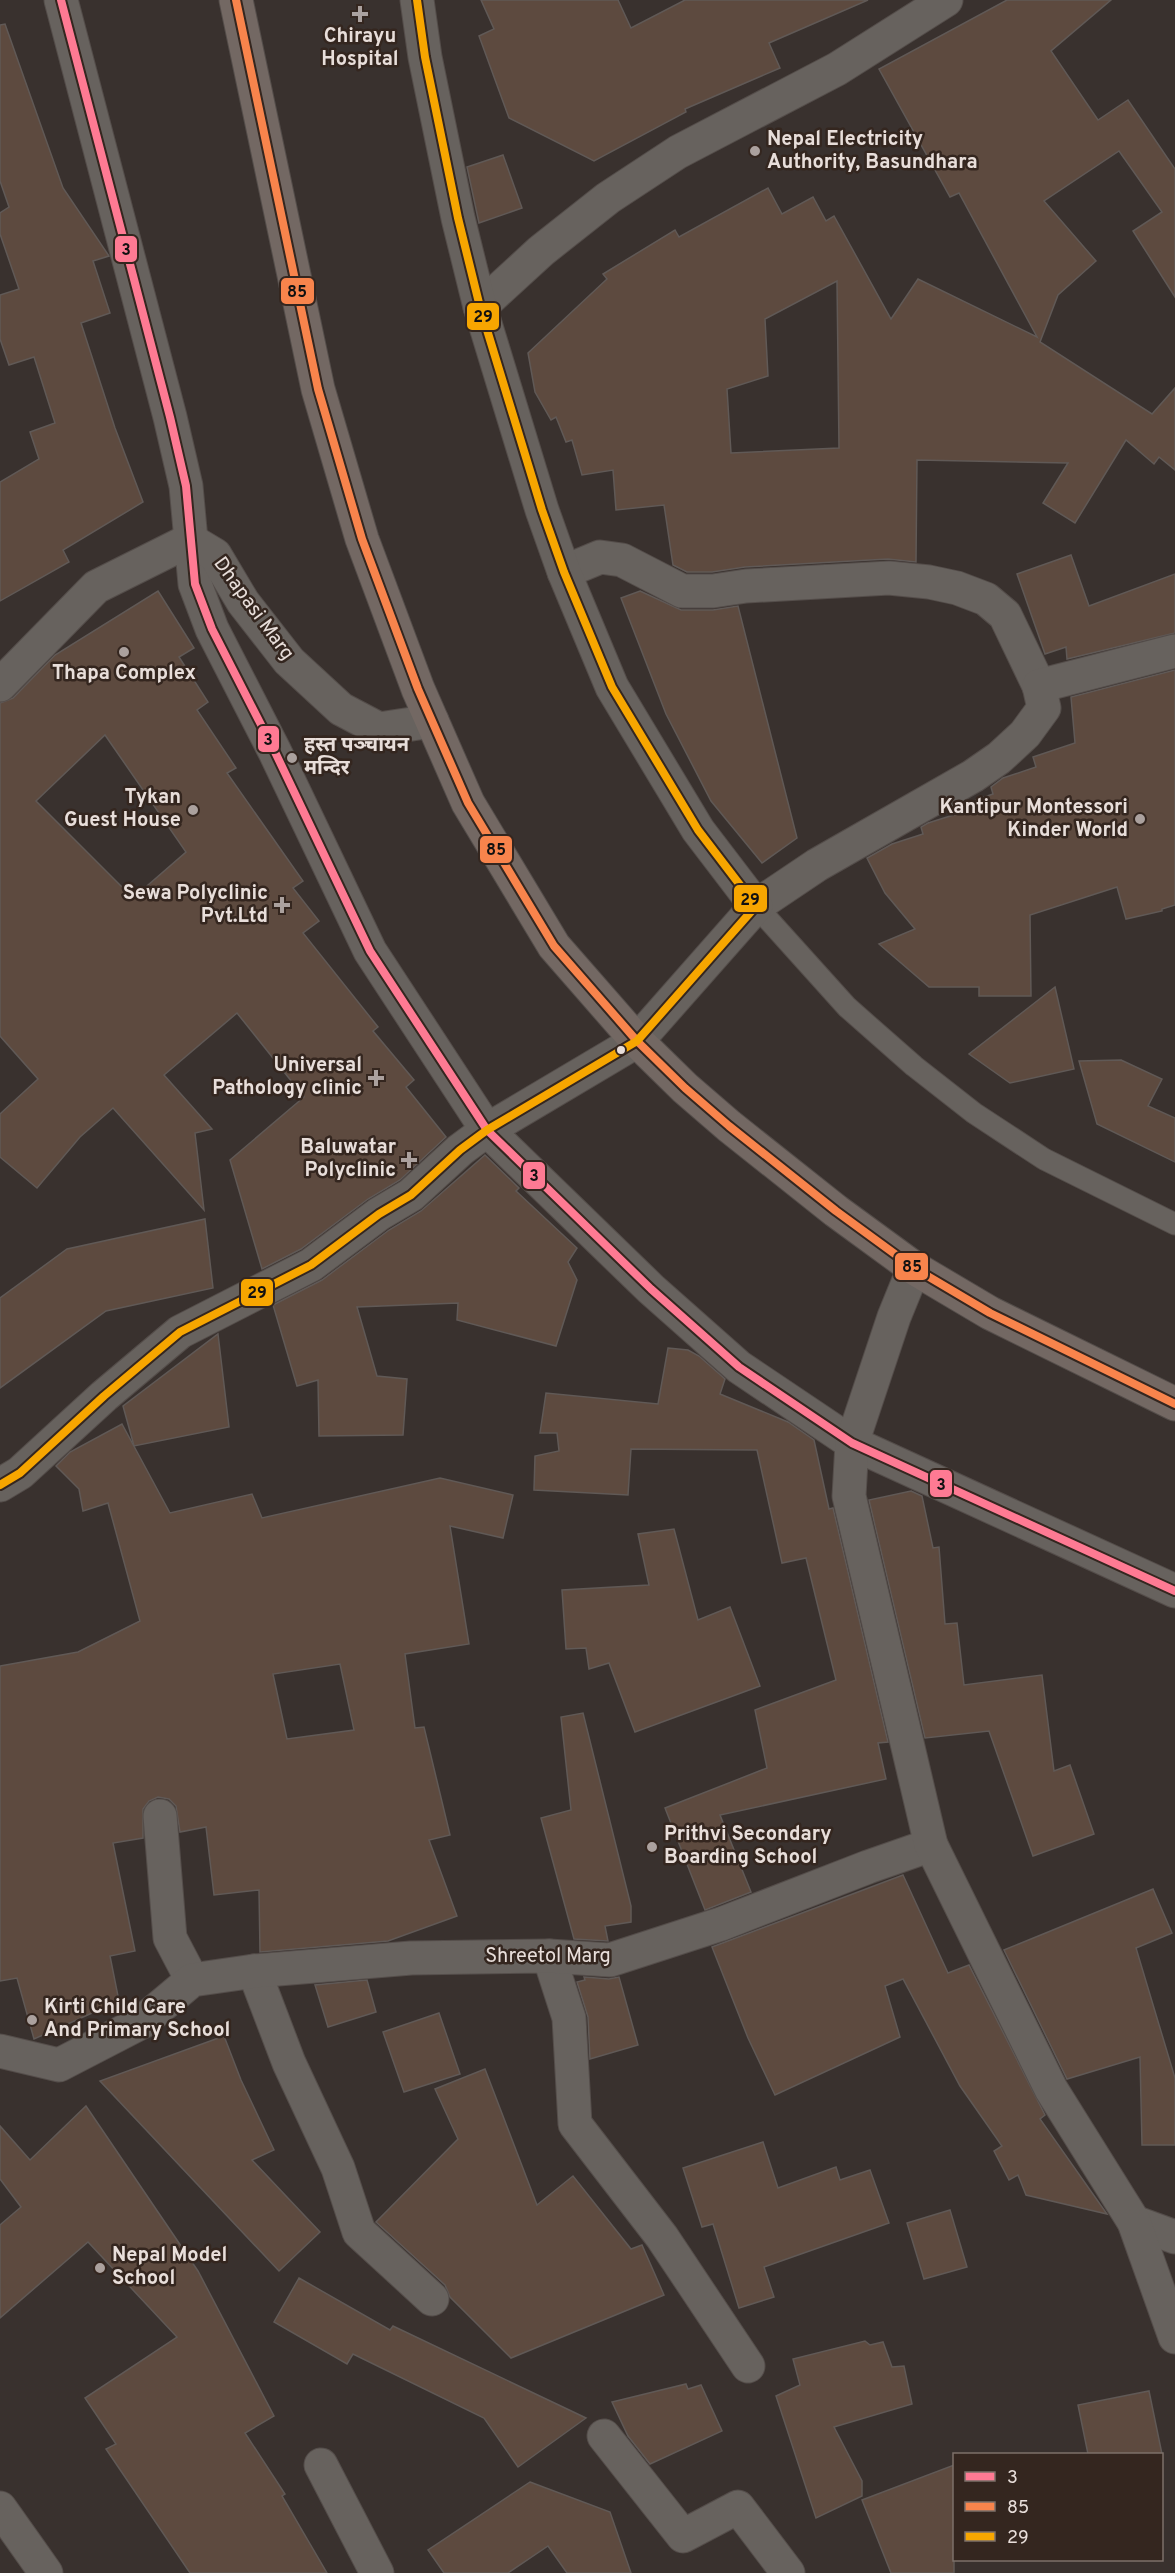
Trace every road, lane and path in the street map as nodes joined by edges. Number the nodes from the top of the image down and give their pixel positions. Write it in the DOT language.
graph roads {
  1 [pos="61,0"];
  2 [pos="236,0"];
  3 [pos="417,0"];
  4 [pos="946,0"];
  5 [pos="480,307"];
  6 [pos="190,540"];
  7 [pos="564,572"];
  8 [pos="1175,651"];
  9 [pos="0,685"];
  10 [pos="1039,686"];
  11 [pos="432,721"];
  12 [pos="756,906"];
  13 [pos="637,1041"];
  14 [pos="487,1130"];
  15 [pos="1175,1224"];
  16 [pos="914,1268"];
  17 [pos="1175,1404"];
  18 [pos="852,1443"];
  19 [pos="0,1485"];
  20 [pos="1175,1591"];
  21 [pos="160,1816"];
  22 [pos="931,1845"];
  23 [pos="549,1956"];
  24 [pos="254,1971"];
  25 [pos="192,1980"];
  26 [pos="0,2051"];
  27 [pos="1134,2222"];
  28 [pos="1175,2237"];
  29 [pos="432,2299"];
  30 [pos="1175,2337"];
  31 [pos="748,2366"];
  32 [pos="604,2436"];
  33 [pos="321,2465"];
  34 [pos="0,2508"];
  35 [pos="46,2573"];
  36 [pos="377,2573"];
  37 [pos="788,2573"];
  1 -- 6 [label="street"];
  2 -- 11 [label="highway"];
  3 -- 5 [label="street"];
  4 -- 5 [label="street"];
  5 -- 7 [label="street"];
  6 -- 9 [label="street"];
  6 -- 11 [label="street, Dhapasi Marg"];
  6 -- 14 [label="street"];
  7 -- 10 [label="street"];
  7 -- 12 [label="street"];
  8 -- 10 [label="street"];
  10 -- 12 [label="street"];
  11 -- 13 [label="highway"];
  12 -- 13 [label="street"];
  12 -- 15 [label="lane"];
  13 -- 14 [label="street"];
  13 -- 16 [label="highway"];
  14 -- 18 [label="street"];
  14 -- 19 [label="street"];
  16 -- 17 [label="highway"];
  16 -- 18 [label="street"];
  18 -- 20 [label="street"];
  18 -- 22 [label="street"];
  21 -- 25 [label="street"];
  22 -- 23 [label="street, Shreetol Marg"];
  22 -- 27 [label="street"];
  23 -- 24 [label="street, Shreetol Marg"];
  23 -- 31 [label="street"];
  24 -- 25 [label="street, Shreetol Marg"];
  24 -- 29 [label="street"];
  25 -- 26 [label="street"];
  27 -- 28 [label="street"];
  27 -- 30 [label="street"];
  32 -- 37 [label="street"];
  33 -- 36 [label="street"];
  34 -- 35 [label="street"];
}
